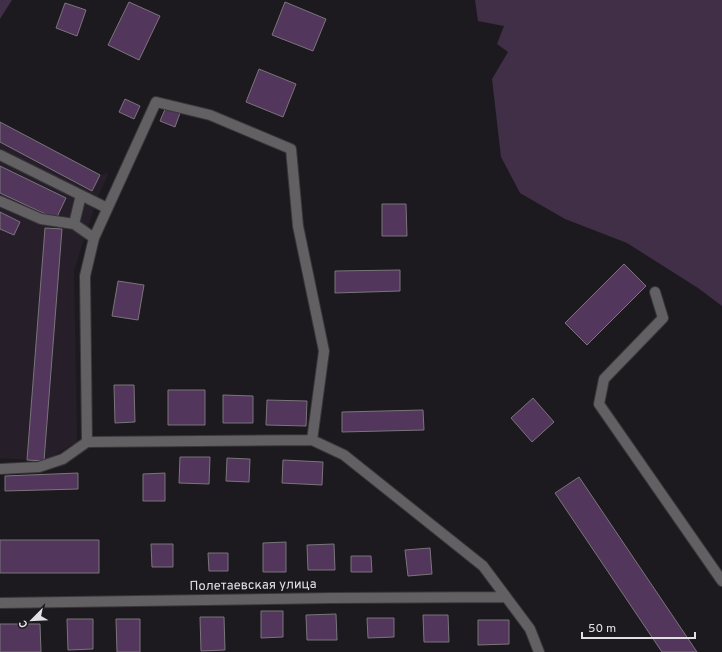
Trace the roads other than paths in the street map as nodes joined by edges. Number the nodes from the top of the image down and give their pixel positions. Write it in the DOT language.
graph roads {
  1 [pos="0,155"];
  2 [pos="81,195"];
  3 [pos="0,201"];
  4 [pos="107,208"];
  5 [pos="74,224"];
  6 [pos="94,238"];
  7 [pos="655,292"];
  8 [pos="312,440"];
  9 [pos="87,442"];
  10 [pos="0,470"];
  11 [pos="722,581"];
  12 [pos="506,597"];
  13 [pos="0,603"];
  14 [pos="539,652"];
  1 -- 2 [label="street"];
  2 -- 4 [label="street"];
  2 -- 5 [label="street"];
  3 -- 5 [label="street"];
  4 -- 6 [label="street"];
  4 -- 8 [label="street"];
  5 -- 6 [label="street"];
  6 -- 9 [label="street"];
  7 -- 11 [label="street"];
  8 -- 9 [label="street"];
  8 -- 12 [label="street"];
  9 -- 10 [label="street"];
  12 -- 13 [label="street, Полетаевская улица"];
  12 -- 14 [label="street"];
}
